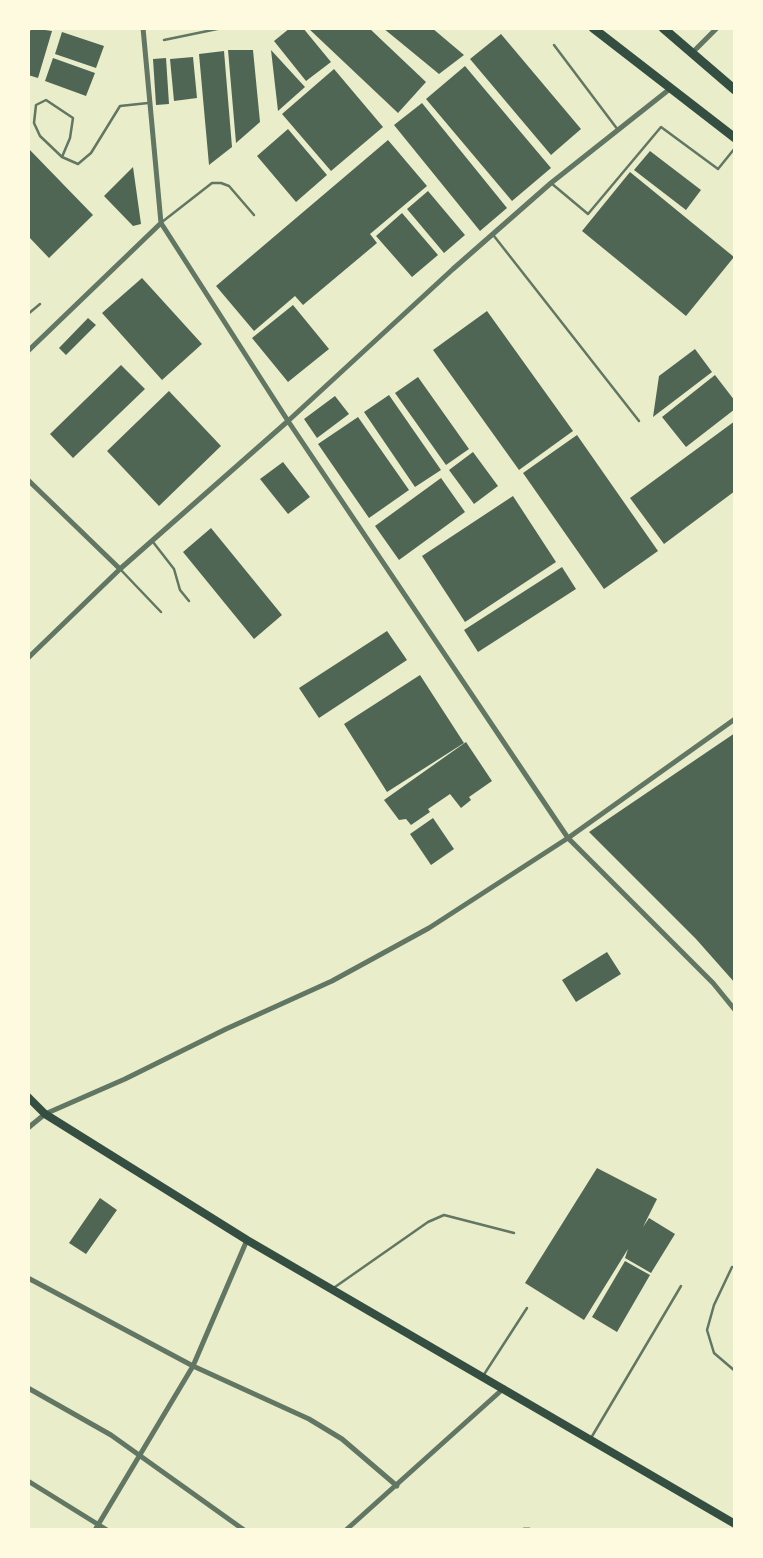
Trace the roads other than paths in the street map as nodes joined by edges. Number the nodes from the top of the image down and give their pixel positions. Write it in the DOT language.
graph roads {
  1 [pos="143,28"];
  2 [pos="222,28"];
  3 [pos="593,28"];
  4 [pos="663,28"];
  5 [pos="718,28"];
  6 [pos="164,40"];
  7 [pos="554,45"];
  8 [pos="691,54"];
  9 [pos="671,88"];
  10 [pos="735,90"];
  11 [pos="148,103"];
  12 [pos="618,130"];
  13 [pos="735,138"];
  14 [pos="735,148"];
  15 [pos="62,157"];
  16 [pos="551,183"];
  17 [pos="254,215"];
  18 [pos="160,223"];
  19 [pos="493,234"];
  20 [pos="40,304"];
  21 [pos="28,314"];
  22 [pos="28,351"];
  23 [pos="288,421"];
  24 [pos="639,421"];
  25 [pos="28,480"];
  26 [pos="152,541"];
  27 [pos="120,569"];
  28 [pos="189,601"];
  29 [pos="161,612"];
  30 [pos="28,658"];
  31 [pos="735,719"];
  32 [pos="568,838"];
  33 [pos="735,1010"];
  34 [pos="28,1097"];
  35 [pos="45,1114"];
  36 [pos="28,1128"];
  37 [pos="514,1233"];
  38 [pos="247,1240"];
  39 [pos="732,1267"];
  40 [pos="28,1278"];
  41 [pos="681,1286"];
  42 [pos="332,1289"];
  43 [pos="527,1308"];
  44 [pos="193,1366"];
  45 [pos="735,1371"];
  46 [pos="483,1376"];
  47 [pos="28,1388"];
  48 [pos="504,1388"];
  49 [pos="591,1438"];
  50 [pos="139,1455"];
  51 [pos="28,1481"];
  52 [pos="397,1486"];
  53 [pos="735,1524"];
  54 [pos="97,1527"];
  55 [pos="107,1530"];
  56 [pos="244,1530"];
  57 [pos="346,1530"];
  1 -- 11 [label="street"];
  2 -- 6 [label="lane"];
  3 -- 9 [label="main road"];
  4 -- 8 [label="main road"];
  5 -- 8 [label="street"];
  7 -- 12 [label="lane"];
  8 -- 10 [label="main road"];
  9 -- 12 [label="street"];
  9 -- 13 [label="main road"];
  11 -- 15 [label="lane"];
  11 -- 18 [label="street"];
  12 -- 16 [label="street"];
  14 -- 16 [label="lane"];
  15 -- 15 [label="lane"];
  16 -- 19 [label="street"];
  17 -- 18 [label="lane"];
  18 -- 22 [label="street"];
  18 -- 23 [label="street"];
  19 -- 23 [label="street"];
  19 -- 24 [label="lane"];
  20 -- 21 [label="lane"];
  23 -- 26 [label="street"];
  23 -- 32 [label="street"];
  25 -- 27 [label="street"];
  26 -- 27 [label="street"];
  26 -- 28 [label="lane"];
  27 -- 29 [label="lane"];
  27 -- 30 [label="street"];
  31 -- 32 [label="street"];
  32 -- 33 [label="street"];
  32 -- 35 [label="street"];
  34 -- 35 [label="main road"];
  35 -- 36 [label="street"];
  35 -- 38 [label="main road"];
  37 -- 42 [label="lane"];
  38 -- 42 [label="main road"];
  38 -- 44 [label="street"];
  39 -- 45 [label="lane"];
  40 -- 44 [label="street"];
  41 -- 49 [label="lane"];
  42 -- 46 [label="main road"];
  43 -- 46 [label="lane"];
  44 -- 50 [label="street"];
  44 -- 52 [label="street"];
  46 -- 48 [label="main road"];
  47 -- 50 [label="street"];
  48 -- 49 [label="main road"];
  48 -- 52 [label="street"];
  49 -- 53 [label="main road"];
  50 -- 54 [label="street"];
  50 -- 56 [label="street"];
  51 -- 54 [label="street"];
  52 -- 57 [label="street"];
  54 -- 55 [label="street"];
}
